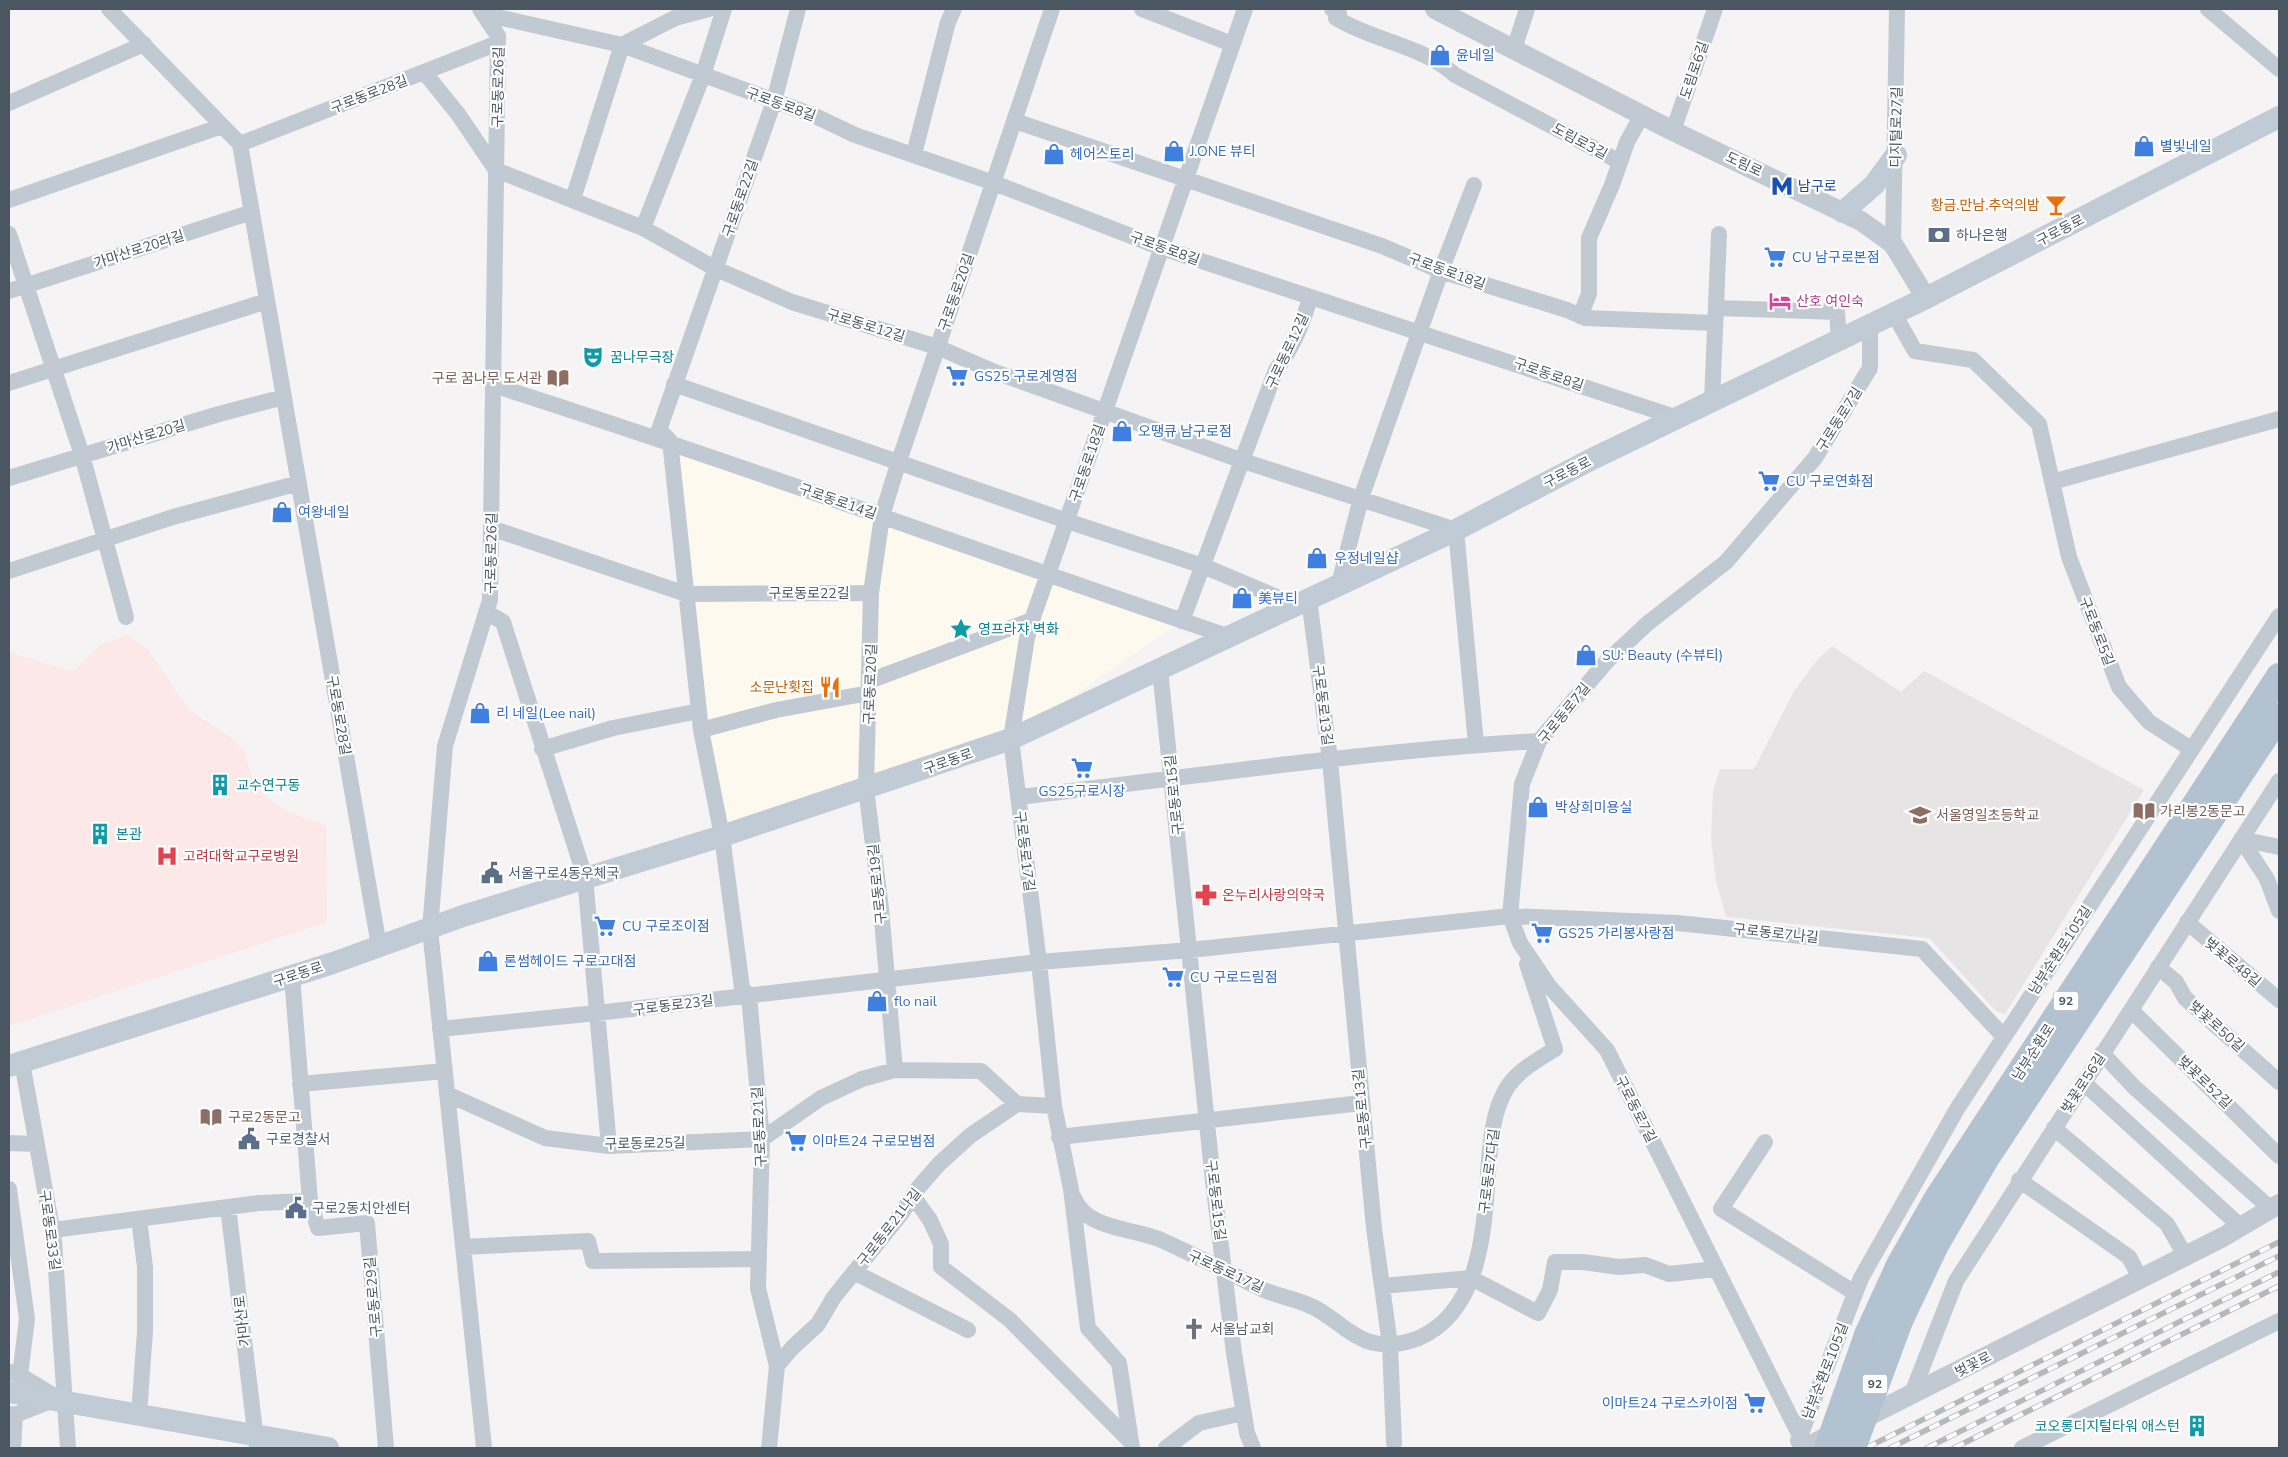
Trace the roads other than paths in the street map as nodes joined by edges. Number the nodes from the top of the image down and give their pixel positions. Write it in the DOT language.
graph roads {
  1 [pos="109,9"];
  2 [pos="709,9"];
  3 [pos="724,9"];
  4 [pos="798,9"];
  5 [pos="954,9"];
  6 [pos="1052,9"];
  7 [pos="1142,9"];
  8 [pos="1245,9"];
  9 [pos="1332,9"];
  10 [pos="1435,9"];
  11 [pos="1528,9"];
  12 [pos="1715,9"];
  13 [pos="1897,9"];
  14 [pos="2208,9"];
  15 [pos="482,12"];
  16 [pos="498,43"];
  17 [pos="144,44"];
  18 [pos="1232,44"];
  19 [pos="622,46"];
  20 [pos="1514,49"];
  21 [pos="2279,69"];
  22 [pos="424,72"];
  23 [pos="703,75"];
  24 [pos="774,102"];
  25 [pos="9,103"];
  26 [pos="1642,115"];
  27 [pos="2279,117"];
  28 [pos="1015,120"];
  29 [pos="222,126"];
  30 [pos="1674,131"];
  31 [pos="240,144"];
  32 [pos="914,154"];
  33 [pos="1896,155"];
  34 [pos="1620,162"];
  35 [pos="496,170"];
  36 [pos="1186,178"];
  37 [pos="994,183"];
  38 [pos="1474,185"];
  39 [pos="573,199"];
  40 [pos="9,200"];
  41 [pos="252,212"];
  42 [pos="1843,212"];
  43 [pos="643,228"];
  44 [pos="9,234"];
  45 [pos="1719,234"];
  46 [pos="1892,244"];
  47 [pos="1162,248"];
  48 [pos="716,269"];
  49 [pos="1441,271"];
  50 [pos="26,285"];
  51 [pos="9,290"];
  52 [pos="1310,296"];
  53 [pos="1926,298"];
  54 [pos="267,301"];
  55 [pos="1893,312"];
  56 [pos="1580,316"];
  57 [pos="1715,316"];
  58 [pos="1870,324"];
  59 [pos="1420,331"];
  60 [pos="1839,340"];
  61 [pos="938,347"];
  62 [pos="54,369"];
  63 [pos="9,383"];
  64 [pos="674,384"];
  65 [pos="493,385"];
  66 [pos="284,398"];
  67 [pos="1712,401"];
  68 [pos="1105,412"];
  69 [pos="1678,418"];
  70 [pos="2279,419"];
  71 [pos="670,441"];
  72 [pos="82,455"];
  73 [pos="1243,461"];
  74 [pos="898,464"];
  75 [pos="9,478"];
  76 [pos="2052,482"];
  77 [pos="299,483"];
  78 [pos="1361,498"];
  79 [pos="882,516"];
  80 [pos="1067,521"];
  81 [pos="491,528"];
  82 [pos="1456,530"];
  83 [pos="104,540"];
  84 [pos="1203,566"];
  85 [pos="9,571"];
  86 [pos="1048,576"];
  87 [pos="1339,584"];
  88 [pos="871,592"];
  89 [pos="686,594"];
  90 [pos="1303,602"];
  91 [pos="486,612"];
  92 [pos="2279,616"];
  93 [pos="126,617"];
  94 [pos="1032,620"];
  95 [pos="1182,621"];
  96 [pos="1230,637"];
  97 [pos="1160,670"];
  98 [pos="2279,676"];
  99 [pos="869,687"];
  100 [pos="699,711"];
  101 [pos="2279,716"];
  102 [pos="701,730"];
  103 [pos="1011,739"];
  104 [pos="1539,741"];
  105 [pos="1476,744"];
  106 [pos="2191,749"];
  107 [pos="542,750"];
  108 [pos="1330,760"];
  109 [pos="1172,779"];
  110 [pos="2279,781"];
  111 [pos="866,788"];
  112 [pos="1019,797"];
  113 [pos="722,836"];
  114 [pos="2241,839"];
  115 [pos="2279,847"];
  116 [pos="585,877"];
  117 [pos="2279,911"];
  118 [pos="1510,916"];
  119 [pos="2187,922"];
  120 [pos="430,928"];
  121 [pos="1346,932"];
  122 [pos="1520,943"];
  123 [pos="379,946"];
  124 [pos="1190,950"];
  125 [pos="1039,962"];
  126 [pos="2158,967"];
  127 [pos="292,976"];
  128 [pos="886,980"];
  129 [pos="749,996"];
  130 [pos="2279,1000"];
  131 [pos="2130,1010"];
  132 [pos="597,1014"];
  133 [pos="440,1028"];
  134 [pos="2004,1037"];
  135 [pos="2102,1054"];
  136 [pos="15,1064"];
  137 [pos="895,1070"];
  138 [pos="445,1071"];
  139 [pos="2083,1082"];
  140 [pos="2279,1082"];
  141 [pos="300,1084"];
  142 [pos="447,1094"];
  143 [pos="1362,1103"];
  144 [pos="1017,1104"];
  145 [pos="1054,1106"];
  146 [pos="1207,1121"];
  147 [pos="2054,1128"];
  148 [pos="1059,1137"];
  149 [pos="762,1139"];
  150 [pos="1765,1142"];
  151 [pos="9,1143"];
  152 [pos="37,1144"];
  153 [pos="609,1146"];
  154 [pos="2279,1156"];
  155 [pos="2019,1180"];
  156 [pos="9,1189"];
  157 [pos="1071,1189"];
  158 [pos="913,1196"];
  159 [pos="310,1201"];
  160 [pos="2275,1206"];
  161 [pos="228,1207"];
  162 [pos="138,1219"];
  163 [pos="2241,1226"];
  164 [pos="53,1230"];
  165 [pos="463,1247"];
  166 [pos="2185,1255"];
  167 [pos="759,1259"];
  168 [pos="1225,1269"];
  169 [pos="1716,1269"];
  170 [pos="854,1272"];
  171 [pos="1471,1278"];
  172 [pos="2140,1278"];
  173 [pos="1382,1286"];
  174 [pos="1855,1293"];
  175 [pos="2279,1321"];
  176 [pos="968,1330"];
  177 [pos="1390,1345"];
  178 [pos="777,1366"];
  179 [pos="12,1379"];
  180 [pos="1911,1396"];
  181 [pos="61,1399"];
  182 [pos="1244,1413"];
  183 [pos="139,1414"];
  184 [pos="12,1415"];
  185 [pos="256,1442"];
  186 [pos="1394,1443"];
  187 [pos="1800,1444"];
  188 [pos="1131,1445"];
  189 [pos="13,1448"];
  190 [pos="68,1448"];
  191 [pos="328,1448"];
  192 [pos="386,1448"];
  193 [pos="484,1448"];
  194 [pos="769,1448"];
  195 [pos="1166,1448"];
  196 [pos="1253,1448"];
  197 [pos="1827,1448"];
  198 [pos="1853,1448"];
  199 [pos="2022,1448"];
  1 -- 17 [label="street"];
  2 -- 19 [label="street"];
  3 -- 23 [label="street"];
  4 -- 24 [label="street, 구로동로22길"];
  5 -- 32 [label="street"];
  6 -- 28 [label="street, 구로동로20길"];
  7 -- 18 [label="street"];
  8 -- 18 [label="street, 구로동로18길"];
  9 -- 34 [label="street, 도림로3길"];
  10 -- 20 [label="street, 도림로"];
  11 -- 20 [label="street"];
  12 -- 30 [label="street, 도림로6길"];
  13 -- 33 [label="street, 디지털로27길"];
  14 -- 21 [label="street"];
  15 -- 16 [label="street, 구로동로26길"];
  15 -- 19 [label="street, 구로동로8길"];
  16 -- 22 [label="street, 구로동로28길"];
  16 -- 35 [label="street, 구로동로26길"];
  17 -- 25 [label="street"];
  17 -- 29 [label="street"];
  18 -- 36 [label="street, 구로동로18길"];
  19 -- 23 [label="street, 구로동로8길"];
  19 -- 39 [label="street"];
  20 -- 26 [label="street, 도림로"];
  22 -- 31 [label="street, 구로동로28길"];
  22 -- 35 [label="street, 구로동로26길"];
  23 -- 24 [label="street, 구로동로8길"];
  23 -- 43 [label="street"];
  24 -- 32 [label="street, 구로동로8길"];
  24 -- 48 [label="street, 구로동로22길"];
  26 -- 30 [label="street, 도림로"];
  26 -- 34 [label="street"];
  27 -- 53 [label="main road, 구로동로"];
  28 -- 36 [label="street"];
  28 -- 37 [label="street, 구로동로20길"];
  29 -- 31 [label="street"];
  29 -- 40 [label="street"];
  30 -- 42 [label="street, 도림로"];
  31 -- 41 [label="street, 구로동로28길"];
  32 -- 37 [label="street, 구로동로8길"];
  33 -- 42 [label="main road"];
  33 -- 46 [label="street, 디지털로27길"];
  34 -- 56 [label="street, 도림로3길"];
  35 -- 39 [label="street, 구로동로12길"];
  35 -- 65 [label="street, 구로동로26길"];
  36 -- 47 [label="street, 구로동로18길"];
  36 -- 49 [label="street, 구로동로18길"];
  37 -- 47 [label="street, 구로동로8길"];
  37 -- 61 [label="street, 구로동로20길"];
  38 -- 49 [label="street"];
  39 -- 43 [label="street, 구로동로12길"];
  41 -- 50 [label="street, 가마산로20라길"];
  41 -- 54 [label="street, 구로동로28길"];
  42 -- 46 [label="street, 도림로"];
  43 -- 48 [label="street, 구로동로12길"];
  44 -- 50 [label="street"];
  45 -- 57 [label="street"];
  46 -- 53 [label="street, 도림로"];
  47 -- 52 [label="street, 구로동로8길"];
  47 -- 68 [label="street, 구로동로18길"];
  48 -- 61 [label="street, 구로동로12길"];
  48 -- 64 [label="street, 구로동로22길"];
  49 -- 56 [label="street, 구로동로18길"];
  49 -- 59 [label="street"];
  50 -- 51 [label="street, 가마산로20라길"];
  50 -- 62 [label="street"];
  52 -- 59 [label="street, 구로동로8길"];
  52 -- 73 [label="street, 구로동로12길"];
  53 -- 55 [label="main road, 구로동로"];
  54 -- 62 [label="street"];
  54 -- 66 [label="street, 구로동로28길"];
  55 -- 58 [label="main road, 구로동로"];
  55 -- 76 [label="street, 구로동로5길"];
  56 -- 57 [label="street, 구로동로18길"];
  57 -- 60 [label="street"];
  57 -- 67 [label="street"];
  58 -- 60 [label="main road, 구로동로"];
  58 -- 104 [label="street, 구로동로7길"];
  59 -- 69 [label="street, 구로동로8길"];
  59 -- 78 [label="street"];
  60 -- 67 [label="main road, 구로동로"];
  61 -- 68 [label="street, 구로동로12길"];
  61 -- 74 [label="street, 구로동로20길"];
  62 -- 63 [label="street"];
  62 -- 72 [label="street"];
  64 -- 71 [label="street, 구로동로22길"];
  64 -- 74 [label="street"];
  65 -- 71 [label="street, 구로동로14길"];
  65 -- 81 [label="street, 구로동로26길"];
  66 -- 72 [label="street, 가마산로20길"];
  66 -- 77 [label="street, 구로동로28길"];
  67 -- 69 [label="main road, 구로동로"];
  68 -- 73 [label="street, 구로동로12길"];
  68 -- 80 [label="street, 구로동로18길"];
  69 -- 82 [label="main road, 구로동로"];
  70 -- 76 [label="street"];
  71 -- 79 [label="street, 구로동로14길"];
  71 -- 89 [label="street, 구로동로22길"];
  72 -- 75 [label="street, 가마산로20길"];
  72 -- 83 [label="street"];
  73 -- 78 [label="street, 구로동로12길"];
  73 -- 84 [label="street"];
  74 -- 79 [label="street, 구로동로20길"];
  74 -- 80 [label="street"];
  76 -- 106 [label="street, 구로동로5길"];
  77 -- 83 [label="street"];
  77 -- 123 [label="street, 구로동로28길"];
  78 -- 82 [label="street, 구로동로12길"];
  78 -- 87 [label="street"];
  79 -- 86 [label="street, 구로동로14길"];
  79 -- 88 [label="street, 구로동로20길"];
  80 -- 84 [label="street"];
  80 -- 86 [label="street, 구로동로18길"];
  81 -- 89 [label="street, 구로동로22길"];
  81 -- 91 [label="street, 구로동로26길"];
  82 -- 87 [label="main road, 구로동로"];
  82 -- 105 [label="street"];
  83 -- 85 [label="street"];
  83 -- 93 [label="street"];
  84 -- 90 [label="street"];
  84 -- 95 [label="street"];
  86 -- 94 [label="street, 구로동로18길"];
  86 -- 95 [label="street, 구로동로14길"];
  87 -- 90 [label="main road, 구로동로"];
  88 -- 89 [label="street, 구로동로22길"];
  88 -- 99 [label="street, 구로동로20길"];
  89 -- 100 [label="street, 구로동로22길"];
  90 -- 96 [label="main road, 구로동로"];
  90 -- 108 [label="street, 구로동로13길"];
  91 -- 107 [label="street"];
  91 -- 120 [label="street, 구로동로26길"];
  92 -- 106 [label="street, 남부순환로105길"];
  94 -- 99 [label="street"];
  94 -- 103 [label="street, 구로동로18길"];
  95 -- 96 [label="street, 구로동로14길"];
  96 -- 97 [label="main road, 구로동로"];
  97 -- 103 [label="main road, 구로동로"];
  97 -- 109 [label="street, 구로동로15길"];
  98 -- 197 [label="main road, 남부순환로 / 92, bridge"];
  99 -- 102 [label="street"];
  99 -- 111 [label="street, 구로동로20길"];
  100 -- 102 [label="street, 구로동로22길"];
  100 -- 107 [label="street"];
  101 -- 198 [label="main road, 남부순환로 / 92, bridge"];
  102 -- 113 [label="street, 구로동로22길"];
  103 -- 111 [label="main road, 구로동로"];
  103 -- 112 [label="street, 구로동로17길"];
  104 -- 105 [label="street"];
  104 -- 118 [label="street, 구로동로7길"];
  105 -- 108 [label="street"];
  106 -- 134 [label="street, 남부순환로105길"];
  107 -- 116 [label="street"];
  108 -- 109 [label="street"];
  108 -- 121 [label="street, 구로동로13길"];
  109 -- 112 [label="street"];
  109 -- 124 [label="street, 구로동로15길"];
  110 -- 114 [label="street, 벚꽃로56길"];
  111 -- 113 [label="main road, 구로동로"];
  111 -- 128 [label="street, 구로동로19길"];
  112 -- 125 [label="street, 구로동로17길"];
  113 -- 116 [label="main road, 구로동로"];
  113 -- 129 [label="street, 구로동로21길"];
  114 -- 115 [label="street"];
  114 -- 117 [label="street"];
  114 -- 119 [label="street, 벚꽃로56길"];
  116 -- 120 [label="main road, 구로동로"];
  116 -- 132 [label="street"];
  118 -- 121 [label="street"];
  118 -- 122 [label="street, 구로동로7길"];
  118 -- 134 [label="street, 구로동로7나길"];
  119 -- 126 [label="street, 벚꽃로56길"];
  119 -- 130 [label="street, 벚꽃로48길"];
  120 -- 123 [label="main road, 구로동로"];
  120 -- 133 [label="street"];
  121 -- 124 [label="street"];
  121 -- 143 [label="street, 구로동로13길"];
  122 -- 169 [label="street, 구로동로7길"];
  122 -- 171 [label="street, 구로동로7다길"];
  123 -- 127 [label="main road, 구로동로"];
  124 -- 125 [label="street"];
  124 -- 146 [label="street, 구로동로15길"];
  125 -- 128 [label="street"];
  125 -- 145 [label="street, 구로동로17길"];
  126 -- 131 [label="street, 벚꽃로56길"];
  126 -- 140 [label="street, 벚꽃로50길"];
  127 -- 136 [label="main road, 구로동로"];
  127 -- 141 [label="street, 구로동로29길"];
  128 -- 129 [label="street"];
  128 -- 137 [label="street, 구로동로19길"];
  129 -- 132 [label="street, 구로동로23길"];
  129 -- 149 [label="street, 구로동로21길"];
  131 -- 135 [label="street, 벚꽃로56길"];
  131 -- 154 [label="street, 벚꽃로52길"];
  132 -- 133 [label="street"];
  132 -- 153 [label="street"];
  133 -- 138 [label="street"];
  134 -- 174 [label="street, 남부순환로105길"];
  135 -- 139 [label="street, 벚꽃로56길"];
  135 -- 160 [label="street, 벚꽃로"];
  136 -- 152 [label="street, 구로동로33길"];
  137 -- 144 [label="street"];
  137 -- 149 [label="street"];
  138 -- 141 [label="street"];
  138 -- 142 [label="street"];
  139 -- 147 [label="street, 벚꽃로56길"];
  139 -- 163 [label="street"];
  141 -- 159 [label="street, 구로동로29길"];
  142 -- 153 [label="street, 구로동로25길"];
  142 -- 165 [label="street"];
  143 -- 146 [label="street"];
  143 -- 173 [label="street, 구로동로13길"];
  144 -- 145 [label="street"];
  144 -- 158 [label="street, 구로동로21나길"];
  145 -- 148 [label="street, 구로동로17길"];
  146 -- 148 [label="street"];
  146 -- 168 [label="street, 구로동로15길"];
  147 -- 155 [label="street, 벚꽃로56길"];
  147 -- 166 [label="street"];
  148 -- 157 [label="street, 구로동로17길"];
  149 -- 153 [label="street, 구로동로25길"];
  149 -- 167 [label="street, 구로동로21길"];
  150 -- 174 [label="street"];
  151 -- 152 [label="street"];
  152 -- 164 [label="street, 구로동로33길"];
  155 -- 172 [label="street"];
  155 -- 180 [label="street, 벚꽃로56길"];
  156 -- 179 [label="street"];
  157 -- 168 [label="street, 구로동로17길"];
  157 -- 188 [label="street, 구로동로17길"];
  158 -- 170 [label="street, 구로동로21나길"];
  158 -- 188 [label="street, 구로동로17길"];
  159 -- 161 [label="street"];
  159 -- 192 [label="street, 구로동로29길"];
  160 -- 163 [label="street, 벚꽃로"];
  161 -- 162 [label="street"];
  161 -- 185 [label="street, 가마산로"];
  162 -- 164 [label="street"];
  162 -- 183 [label="street"];
  163 -- 166 [label="street, 벚꽃로"];
  164 -- 181 [label="street, 구로동로33길"];
  165 -- 167 [label="street"];
  165 -- 193 [label="street"];
  166 -- 172 [label="street, 벚꽃로"];
  167 -- 178 [label="street, 구로동로21길"];
  168 -- 177 [label="street, 구로동로17길"];
  168 -- 182 [label="street, 구로동로15길"];
  169 -- 171 [label="street"];
  169 -- 187 [label="street, 구로동로7길"];
  170 -- 176 [label="street"];
  170 -- 178 [label="street, 구로동로21나길"];
  171 -- 173 [label="street"];
  171 -- 177 [label="street, 구로동로7다길"];
  172 -- 180 [label="street, 벚꽃로"];
  173 -- 177 [label="street, 구로동로13길"];
  174 -- 187 [label="street, 남부순환로105길"];
  175 -- 199 [label="street"];
  177 -- 186 [label="street, 구로동로13길"];
  178 -- 194 [label="street, 구로동로21길"];
  179 -- 181 [label="main road"];
  180 -- 187 [label="street, 벚꽃로"];
  181 -- 183 [label="main road"];
  181 -- 184 [label="street"];
  181 -- 190 [label="street, 구로동로33길"];
  182 -- 195 [label="street"];
  182 -- 196 [label="street, 구로동로15길"];
  183 -- 185 [label="main road"];
  184 -- 189 [label="street"];
  185 -- 191 [label="main road"];
}
